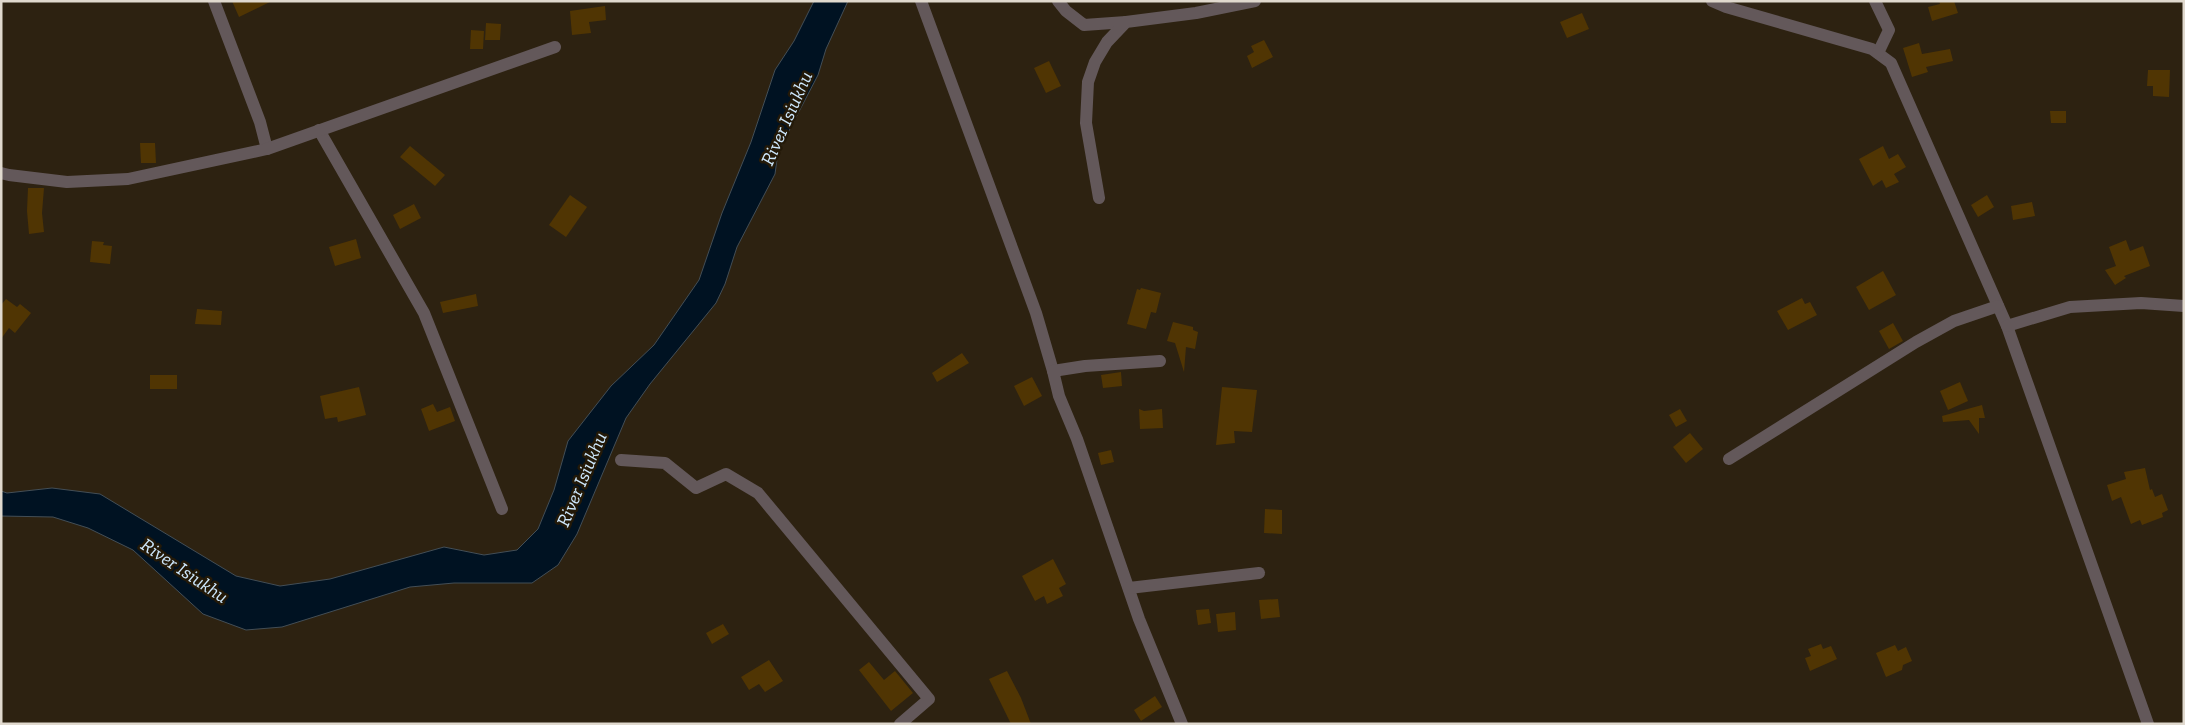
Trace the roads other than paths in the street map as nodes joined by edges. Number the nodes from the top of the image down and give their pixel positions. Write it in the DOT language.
graph roads {
  1 [pos="214,1"];
  2 [pos="921,1"];
  3 [pos="1058,1"];
  4 [pos="1255,1"];
  5 [pos="1712,1"];
  6 [pos="1875,1"];
  7 [pos="1126,22"];
  8 [pos="555,47"];
  9 [pos="1878,53"];
  10 [pos="318,130"];
  11 [pos="267,149"];
  12 [pos="1,172"];
  13 [pos="1098,198"];
  14 [pos="1998,306"];
  15 [pos="2184,306"];
  16 [pos="2007,326"];
  17 [pos="1160,361"];
  18 [pos="1053,371"];
  19 [pos="1730,459"];
  20 [pos="620,460"];
  21 [pos="502,508"];
  22 [pos="1259,573"];
  23 [pos="1129,588"];
  24 [pos="900,724"];
  25 [pos="1182,724"];
  26 [pos="2148,724"];
  1 -- 11 [label="street"];
  2 -- 18 [label="street"];
  3 -- 7 [label="street"];
  4 -- 7 [label="street"];
  5 -- 9 [label="street"];
  6 -- 9 [label="street"];
  7 -- 13 [label="street"];
  8 -- 10 [label="street"];
  9 -- 14 [label="street"];
  10 -- 11 [label="street"];
  10 -- 21 [label="street"];
  11 -- 12 [label="street"];
  14 -- 16 [label="street"];
  14 -- 19 [label="street"];
  15 -- 16 [label="street"];
  16 -- 26 [label="street"];
  17 -- 18 [label="street"];
  18 -- 23 [label="street"];
  20 -- 24 [label="street"];
  22 -- 23 [label="street"];
  23 -- 25 [label="street"];
}
